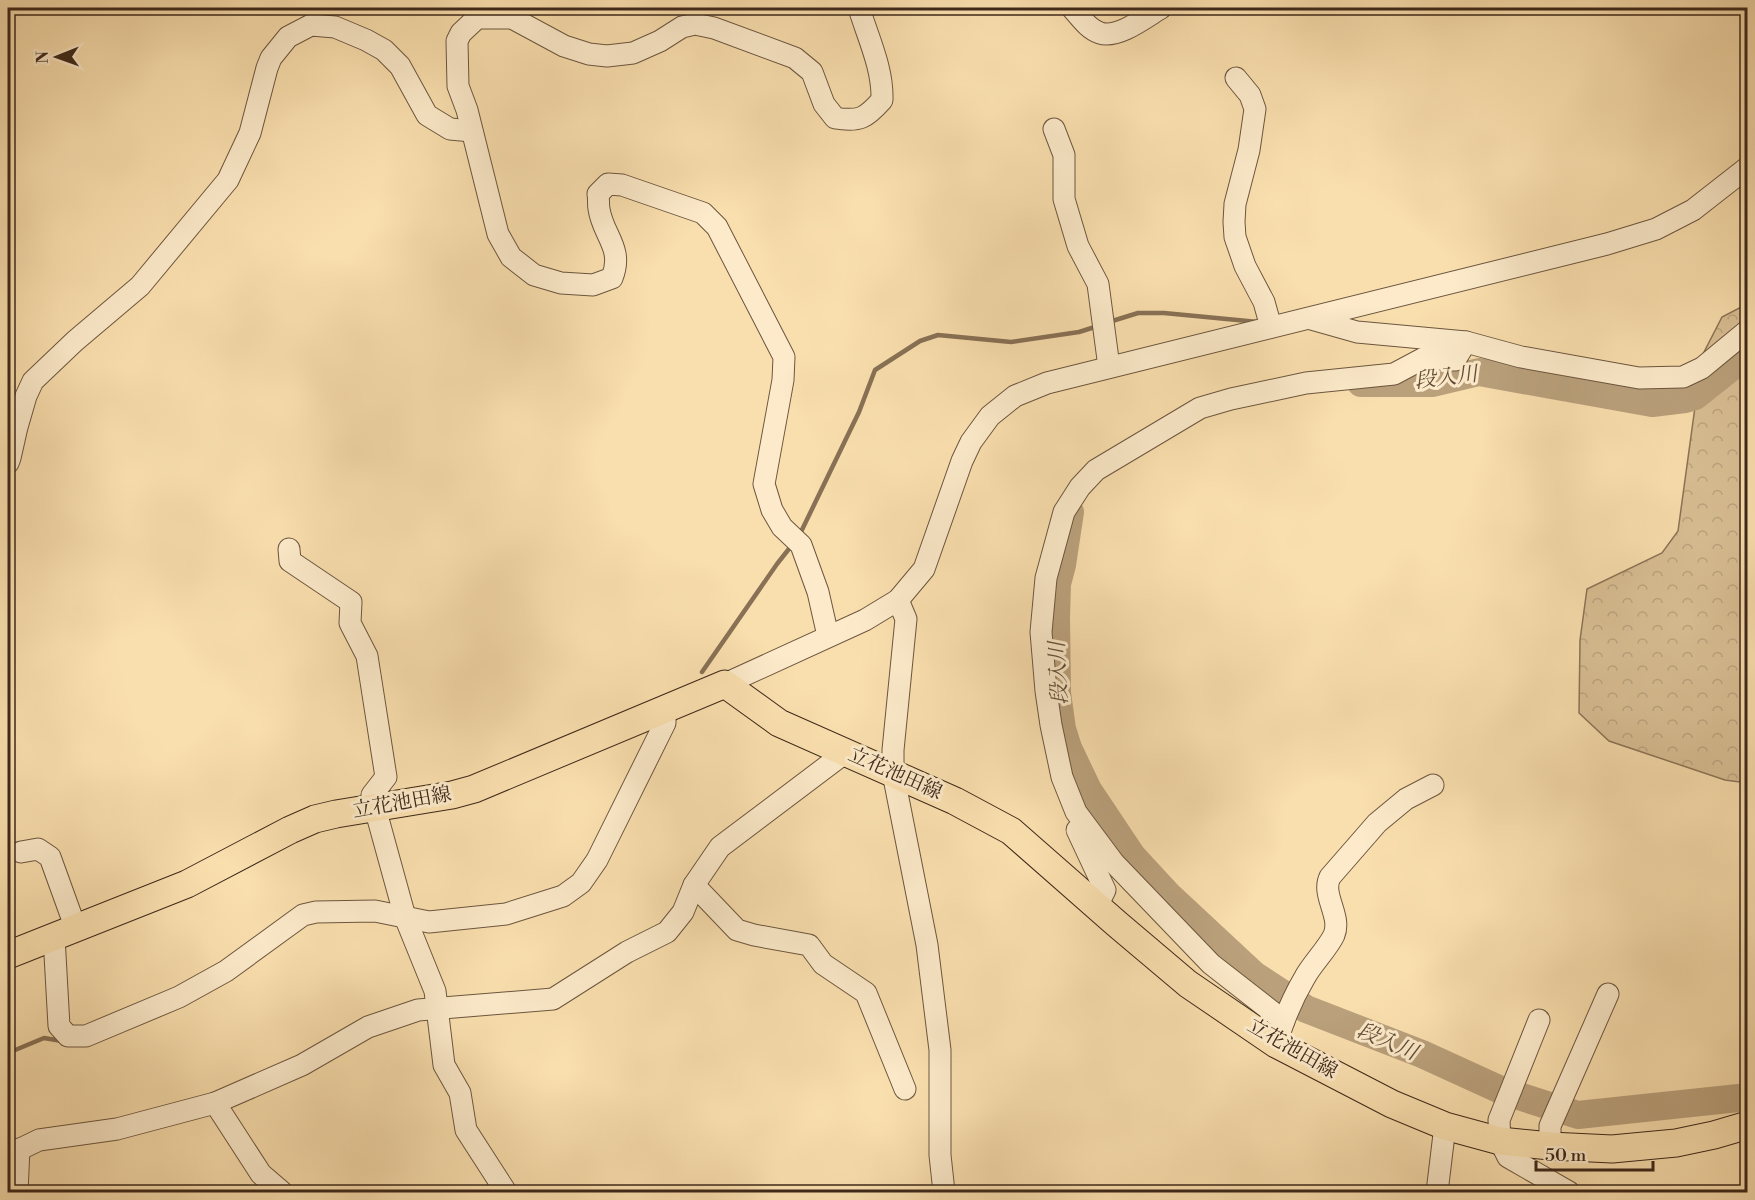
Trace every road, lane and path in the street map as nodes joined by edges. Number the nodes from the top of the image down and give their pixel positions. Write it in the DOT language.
graph roads {
  1 [pos="859,8"];
  2 [pos="1072,8"];
  3 [pos="1161,8"];
  4 [pos="1236,78"];
  5 [pos="1054,129"];
  6 [pos="472,131"];
  7 [pos="1748,167"];
  8 [pos="1308,318"];
  9 [pos="1270,327"];
  10 [pos="1748,330"];
  11 [pos="1466,342"];
  12 [pos="1109,367"];
  13 [pos="8,463"];
  14 [pos="289,549"];
  15 [pos="898,600"];
  16 [pos="828,636"];
  17 [pos="725,684"];
  18 [pos="664,709"];
  19 [pos="846,752"];
  20 [pos="893,772"];
  21 [pos="1433,785"];
  22 [pos="375,808"];
  23 [pos="1076,812"];
  24 [pos="21,852"];
  25 [pos="694,885"];
  26 [pos="1097,906"];
  27 [pos="405,917"];
  28 [pos="65,933"];
  29 [pos="8,955"];
  30 [pos="1608,994"];
  31 [pos="438,1008"];
  32 [pos="1539,1020"];
  33 [pos="1280,1032"];
  34 [pos="905,1089"];
  35 [pos="215,1103"];
  36 [pos="1748,1125"];
  37 [pos="1445,1126"];
  38 [pos="1500,1141"];
  39 [pos="1550,1146"];
  40 [pos="13,1152"];
  41 [pos="17,1192"];
  42 [pos="282,1192"];
  43 [pos="506,1192"];
  44 [pos="944,1192"];
  45 [pos="1437,1192"];
  46 [pos="1569,1192"];
  1 -- 6 [label="street"];
  2 -- 3 [label="street"];
  4 -- 9 [label="street"];
  5 -- 12 [label="street"];
  6 -- 13 [label="street"];
  6 -- 16 [label="street"];
  7 -- 8 [label="street"];
  8 -- 9 [label="street"];
  8 -- 11 [label="street"];
  9 -- 12 [label="street"];
  10 -- 11 [label="street"];
  11 -- 23 [label="street"];
  12 -- 15 [label="street"];
  14 -- 22 [label="street"];
  15 -- 16 [label="street"];
  15 -- 20 [label="street"];
  16 -- 17 [label="street"];
  17 -- 18 [label="main road, 立花池田線"];
  17 -- 19 [label="main road, 立花池田線"];
  18 -- 22 [label="main road, 立花池田線"];
  18 -- 27 [label="street"];
  19 -- 20 [label="main road, 立花池田線"];
  19 -- 25 [label="street"];
  20 -- 26 [label="main road, 立花池田線"];
  20 -- 44 [label="street"];
  21 -- 33 [label="street"];
  22 -- 27 [label="street"];
  22 -- 28 [label="main road, 立花池田線"];
  23 -- 26 [label="street"];
  23 -- 33 [label="street"];
  24 -- 28 [label="street"];
  25 -- 31 [label="street"];
  25 -- 34 [label="street"];
  26 -- 33 [label="main road, 立花池田線"];
  27 -- 28 [label="street"];
  27 -- 31 [label="street"];
  28 -- 29 [label="main road, 立花池田線"];
  30 -- 39 [label="street"];
  31 -- 35 [label="street"];
  31 -- 43 [label="street"];
  32 -- 38 [label="street"];
  33 -- 37 [label="main road, 立花池田線"];
  35 -- 40 [label="street"];
  35 -- 42 [label="street"];
  36 -- 39 [label="main road, 立花池田線"];
  37 -- 38 [label="main road, 立花池田線"];
  37 -- 45 [label="street"];
  38 -- 39 [label="main road, 立花池田線"];
  38 -- 46 [label="street"];
  40 -- 41 [label="street"];
}
